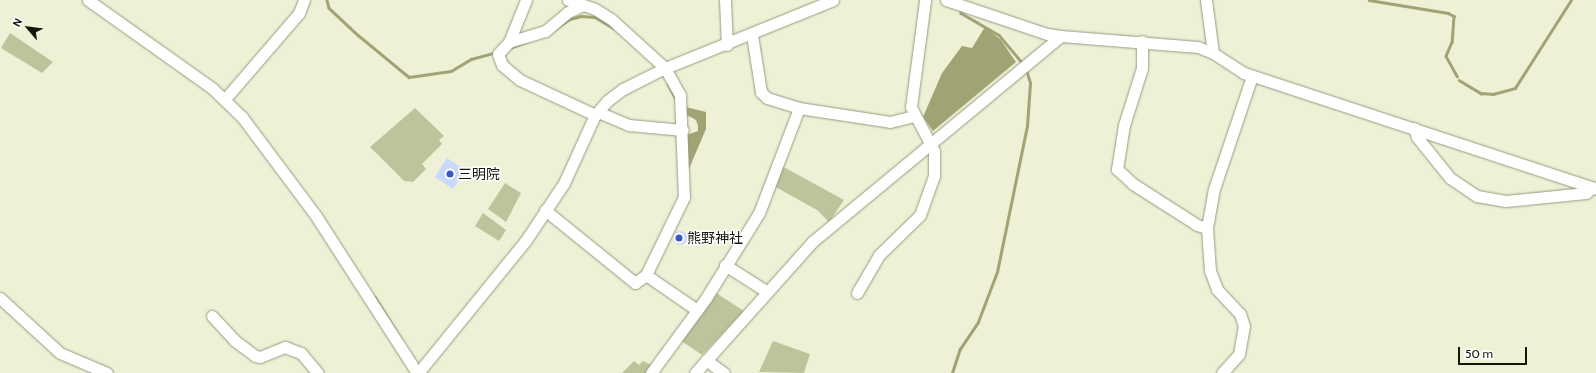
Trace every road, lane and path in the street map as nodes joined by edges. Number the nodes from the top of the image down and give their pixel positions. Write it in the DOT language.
graph roads {
  1 [pos="88,0"];
  2 [pos="304,0"];
  3 [pos="526,0"];
  4 [pos="568,0"];
  5 [pos="725,0"];
  6 [pos="833,0"];
  7 [pos="925,0"];
  8 [pos="1206,0"];
  9 [pos="951,2"];
  10 [pos="583,5"];
  11 [pos="752,35"];
  12 [pos="1060,36"];
  13 [pos="1142,41"];
  14 [pos="509,42"];
  15 [pos="727,45"];
  16 [pos="1213,53"];
  17 [pos="665,68"];
  18 [pos="1252,76"];
  19 [pos="225,99"];
  20 [pos="800,108"];
  21 [pos="597,113"];
  22 [pos="914,116"];
  23 [pos="1414,128"];
  24 [pos="683,130"];
  25 [pos="931,143"];
  26 [pos="1594,188"];
  27 [pos="545,210"];
  28 [pos="1207,228"];
  29 [pos="725,265"];
  30 [pos="646,275"];
  31 [pos="766,291"];
  32 [pos="857,293"];
  33 [pos="0,298"];
  34 [pos="697,310"];
  35 [pos="212,316"];
  36 [pos="706,360"];
  37 [pos="107,373"];
  38 [pos="318,373"];
  39 [pos="418,373"];
  40 [pos="651,373"];
  41 [pos="695,373"];
  42 [pos="724,373"];
  43 [pos="1222,373"];
  1 -- 19 [label="street"];
  2 -- 19 [label="street"];
  3 -- 14 [label="street"];
  4 -- 10 [label="street"];
  5 -- 15 [label="street"];
  6 -- 11 [label="street"];
  7 -- 22 [label="street"];
  8 -- 16 [label="street"];
  9 -- 12 [label="street"];
  10 -- 14 [label="street"];
  10 -- 17 [label="street"];
  11 -- 15 [label="street"];
  11 -- 20 [label="street"];
  12 -- 13 [label="street"];
  12 -- 25 [label="street"];
  13 -- 16 [label="street"];
  13 -- 28 [label="street"];
  14 -- 21 [label="street"];
  15 -- 17 [label="street"];
  16 -- 18 [label="street"];
  17 -- 21 [label="street"];
  17 -- 24 [label="street"];
  18 -- 23 [label="street"];
  18 -- 28 [label="street"];
  19 -- 39 [label="street"];
  20 -- 22 [label="street"];
  20 -- 29 [label="street"];
  21 -- 24 [label="street"];
  21 -- 27 [label="street"];
  22 -- 25 [label="street"];
  23 -- 26 [label="street"];
  23 -- 26 [label="street"];
  24 -- 30 [label="street"];
  25 -- 31 [label="street"];
  25 -- 32 [label="street"];
  27 -- 30 [label="street"];
  27 -- 39 [label="street"];
  28 -- 43 [label="street"];
  29 -- 31 [label="street"];
  29 -- 34 [label="street"];
  30 -- 34 [label="street"];
  31 -- 36 [label="street"];
  33 -- 37 [label="street"];
  34 -- 40 [label="street"];
  35 -- 38 [label="street"];
  36 -- 41 [label="street"];
  36 -- 42 [label="street"];
}
